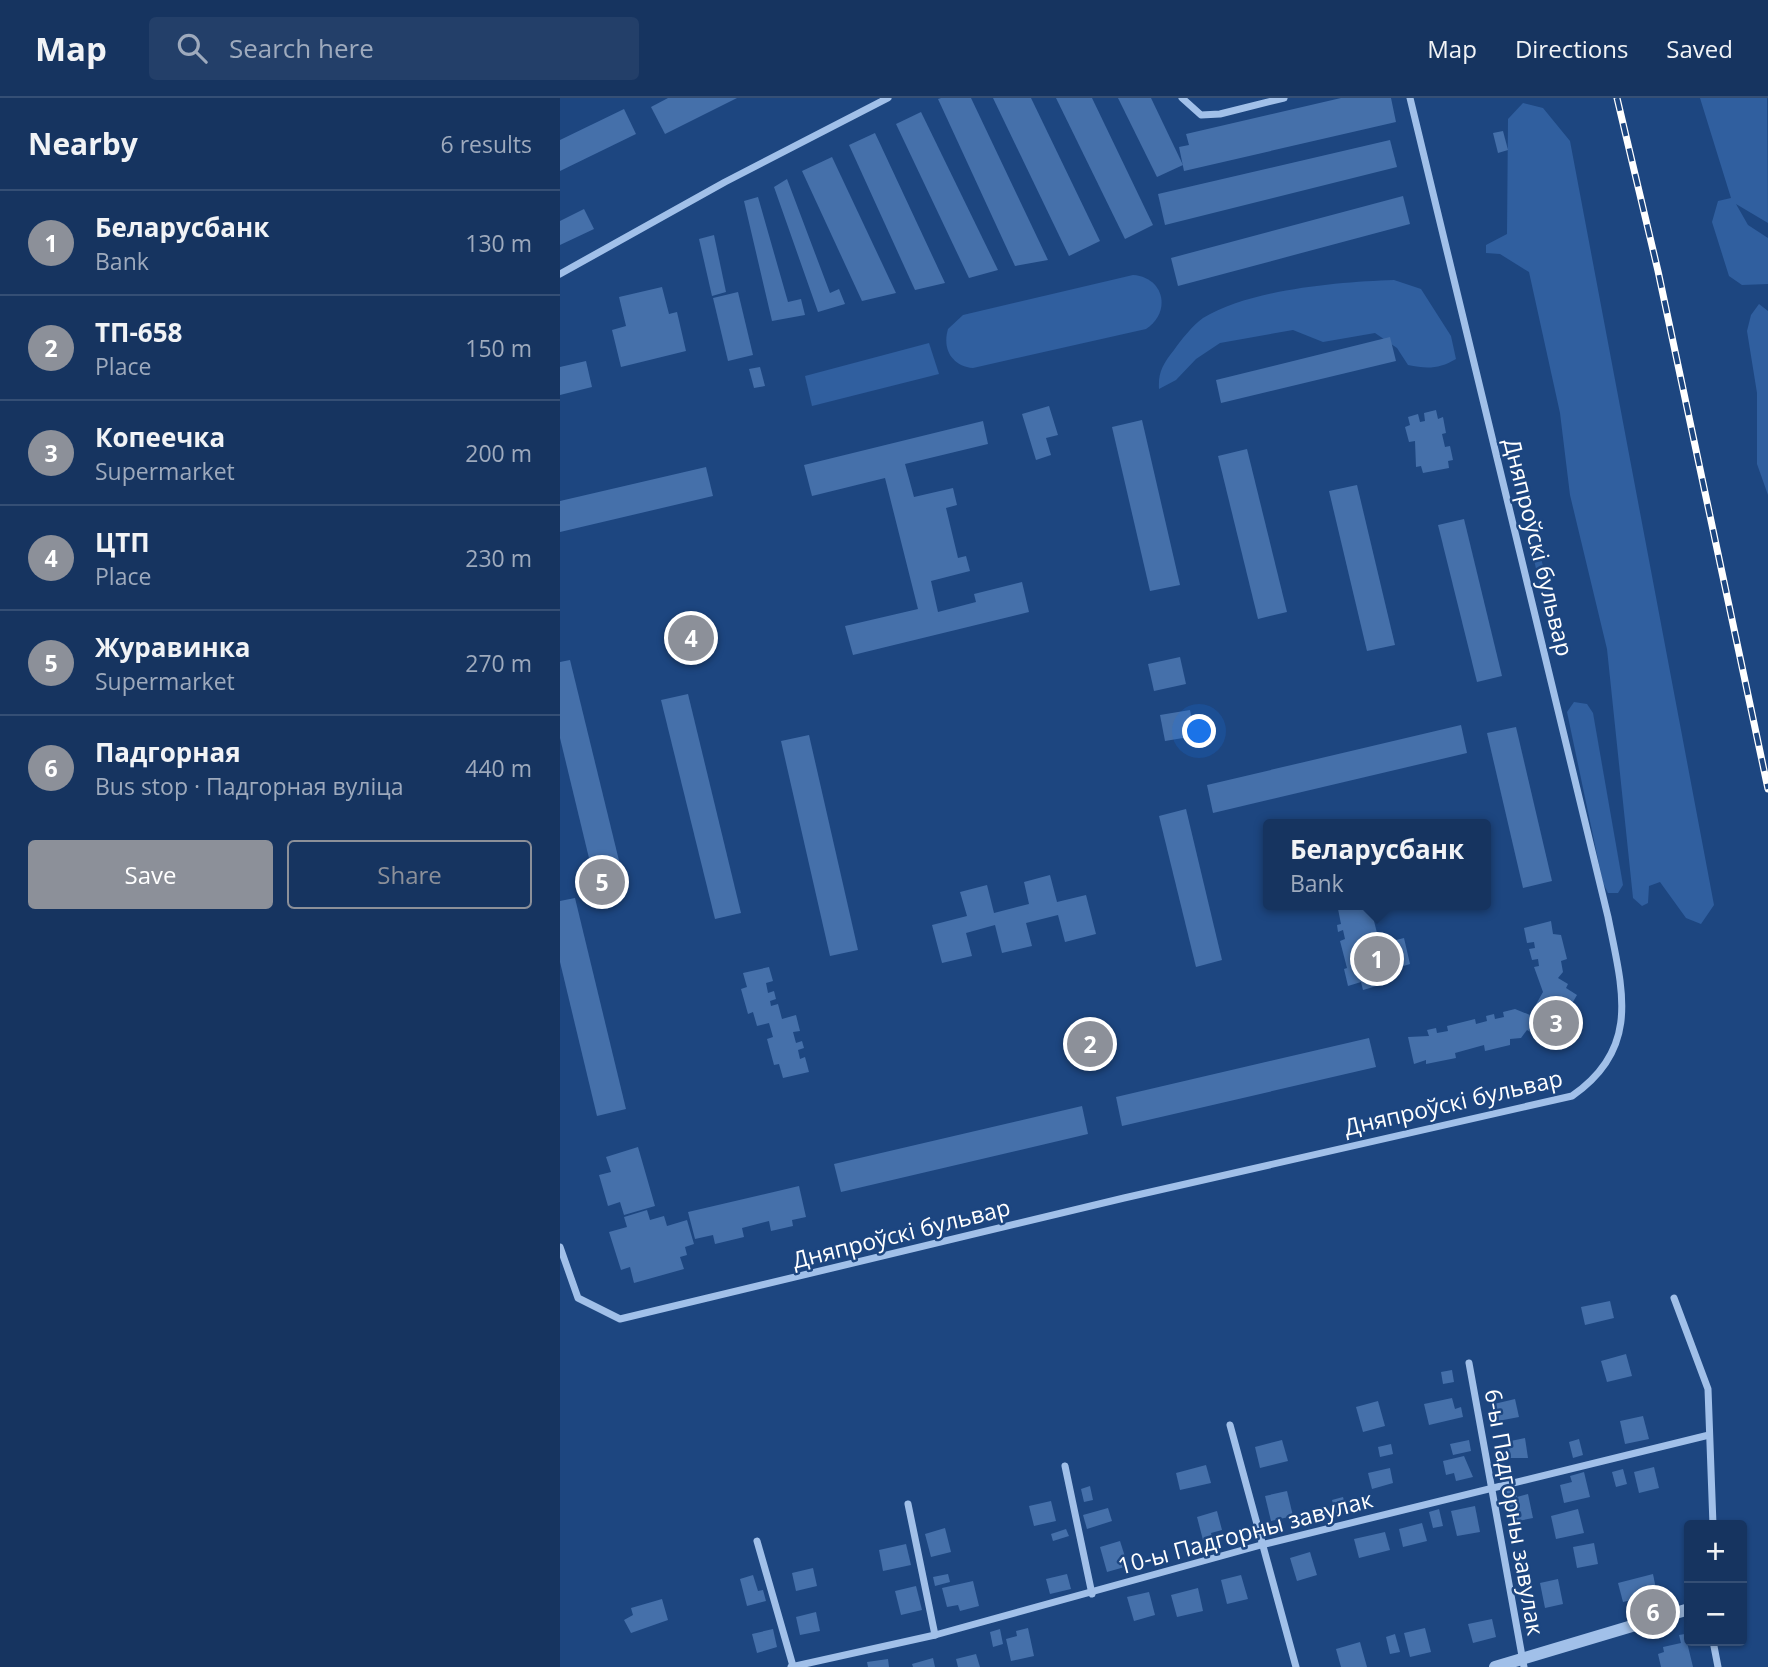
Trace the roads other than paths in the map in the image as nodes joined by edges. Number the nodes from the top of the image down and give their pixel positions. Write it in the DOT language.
graph roads {
  1 [pos="888,98"];
  2 [pos="1182,98"];
  3 [pos="1284,98"];
  4 [pos="1410,98"];
  5 [pos="560,274"];
  6 [pos="560,1247"];
  7 [pos="1674,1298"];
  8 [pos="1469,1363"];
  9 [pos="1230,1425"];
  10 [pos="1709,1435"];
  11 [pos="1065,1466"];
  12 [pos="1490,1489"];
  13 [pos="908,1504"];
  14 [pos="1713,1520"];
  15 [pos="757,1541"];
  16 [pos="1261,1545"];
  17 [pos="1092,1594"];
  18 [pos="1684,1611"];
  19 [pos="934,1635"];
  20 [pos="1714,1646"];
  21 [pos="1523,1663"];
  22 [pos="792,1667"];
  23 [pos="1296,1667"];
  24 [pos="1495,1667"];
  25 [pos="1718,1667"];
  1 -- 5 [label="street"];
  2 -- 3 [label="street"];
  4 -- 6 [label="street, Дняпроўскі бульвар"];
  7 -- 10 [label="street"];
  8 -- 12 [label="street, 6-ы Падгорны завулак"];
  9 -- 16 [label="street"];
  10 -- 12 [label="street, 10-ы Падгорны завулак"];
  10 -- 14 [label="street"];
  11 -- 17 [label="street"];
  12 -- 16 [label="street, 10-ы Падгорны завулак"];
  12 -- 21 [label="street, 6-ы Падгорны завулак"];
  13 -- 19 [label="street"];
  15 -- 22 [label="street"];
  16 -- 17 [label="street, 10-ы Падгорны завулак"];
  16 -- 23 [label="street"];
  17 -- 19 [label="street, 10-ы Падгорны завулак"];
  18 -- 21 [label="street"];
  19 -- 22 [label="street, 10-ы Падгорны завулак"];
  20 -- 25 [label="street"];
  21 -- 24 [label="street"];
}
